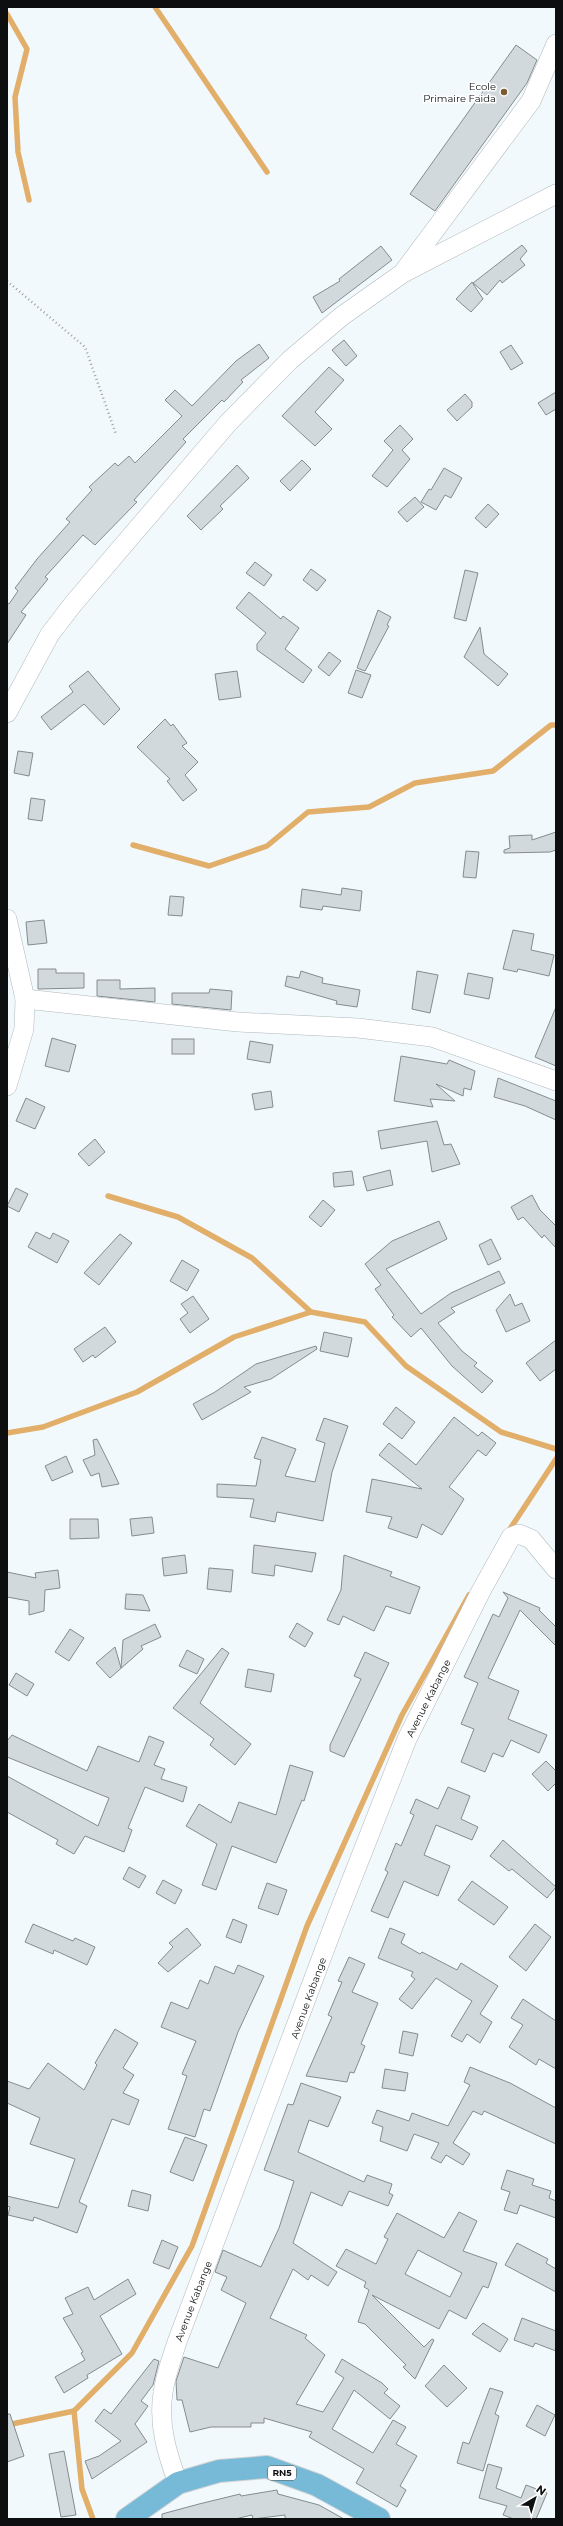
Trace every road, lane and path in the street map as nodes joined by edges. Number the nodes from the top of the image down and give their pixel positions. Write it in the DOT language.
graph roads {
  1 [pos="556,44"];
  2 [pos="556,194"];
  3 [pos="402,273"];
  4 [pos="7,281"];
  5 [pos="116,434"];
  6 [pos="7,713"];
  7 [pos="7,919"];
  8 [pos="25,999"];
  9 [pos="556,1081"];
  10 [pos="7,1086"];
  11 [pos="556,1569"];
  12 [pos="178,2483"];
  13 [pos="127,2519"];
  14 [pos="379,2519"];
  1 -- 3 [label="street"];
  2 -- 3 [label="street"];
  3 -- 6 [label="street"];
  4 -- 5 [label="path"];
  7 -- 8 [label="street"];
  8 -- 9 [label="street"];
  8 -- 10 [label="street"];
  11 -- 12 [label="street, Avenue Kabange"];
  12 -- 13 [label="highway, RN5"];
  12 -- 14 [label="highway, RN5"];
}
